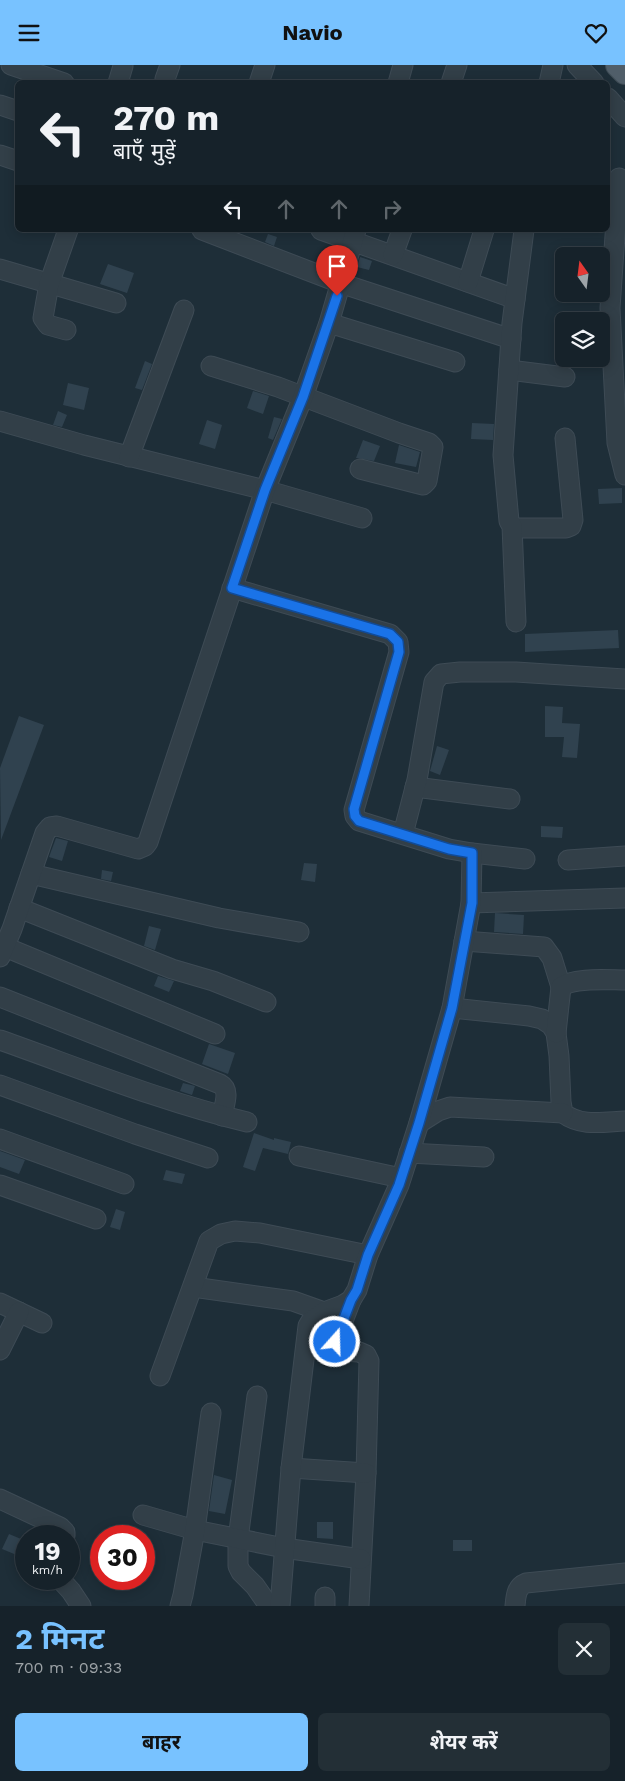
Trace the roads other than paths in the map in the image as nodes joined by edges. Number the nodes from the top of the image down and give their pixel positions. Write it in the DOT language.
graph roads {
  1 [pos="11,65"];
  2 [pos="265,65"];
  3 [pos="457,65"];
  4 [pos="553,65"];
  5 [pos="577,65"];
  6 [pos="618,65"];
  7 [pos="625,72"];
  8 [pos="55,80"];
  9 [pos="260,80"];
  10 [pos="452,80"];
  11 [pos="550,80"];
  12 [pos="591,80"];
  13 [pos="0,105"];
  14 [pos="15,110"];
  15 [pos="0,155"];
  16 [pos="15,160"];
  17 [pos="617,175"];
  18 [pos="67,232"];
  19 [pos="207,232"];
  20 [pos="335,232"];
  21 [pos="401,232"];
  22 [pos="483,232"];
  23 [pos="524,232"];
  24 [pos="355,235"];
  25 [pos="393,255"];
  26 [pos="0,269"];
  27 [pos="468,281"];
  28 [pos="340,283"];
  29 [pos="49,284"];
  30 [pos="515,299"];
  31 [pos="116,303"];
  32 [pos="184,310"];
  33 [pos="329,323"];
  34 [pos="66,330"];
  35 [pos="511,339"];
  36 [pos="454,363"];
  37 [pos="211,366"];
  38 [pos="509,370"];
  39 [pos="565,377"];
  40 [pos="303,397"];
  41 [pos="0,421"];
  42 [pos="565,438"];
  43 [pos="130,457"];
  44 [pos="624,468"];
  45 [pos="360,469"];
  46 [pos="265,490"];
  47 [pos="362,518"];
  48 [pos="512,526"];
  49 [pos="232,588"];
  50 [pos="516,621"];
  51 [pos="625,679"];
  52 [pos="415,787"];
  53 [pos="510,799"];
  54 [pos="403,834"];
  55 [pos="472,853"];
  56 [pos="625,857"];
  57 [pos="525,859"];
  58 [pos="568,860"];
  59 [pos="31,874"];
  60 [pos="625,898"];
  61 [pos="472,903"];
  62 [pos="19,908"];
  63 [pos="299,932"];
  64 [pos="464,941"];
  65 [pos="2,952"];
  66 [pos="625,980"];
  67 [pos="561,987"];
  68 [pos="0,997"];
  69 [pos="266,1002"];
  70 [pos="452,1008"];
  71 [pos="556,1033"];
  72 [pos="215,1034"];
  73 [pos="0,1040"];
  74 [pos="0,1085"];
  75 [pos="563,1113"];
  76 [pos="222,1116"];
  77 [pos="625,1121"];
  78 [pos="247,1122"];
  79 [pos="419,1123"];
  80 [pos="0,1139"];
  81 [pos="409,1153"];
  82 [pos="299,1156"];
  83 [pos="484,1157"];
  84 [pos="208,1158"];
  85 [pos="401,1178"];
  86 [pos="124,1184"];
  87 [pos="0,1185"];
  88 [pos="96,1219"];
  89 [pos="368,1255"];
  90 [pos="194,1287"];
  91 [pos="351,1300"];
  92 [pos="0,1303"];
  93 [pos="19,1312"];
  94 [pos="324,1312"];
  95 [pos="42,1323"];
  96 [pos="0,1350"];
  97 [pos="160,1376"];
  98 [pos="258,1396"];
  99 [pos="211,1413"];
  100 [pos="291,1468"];
  101 [pos="366,1473"];
  102 [pos="0,1499"];
  103 [pos="143,1515"];
  104 [pos="56,1525"];
  105 [pos="194,1530"];
  106 [pos="238,1539"];
  107 [pos="284,1548"];
  108 [pos="361,1559"];
  109 [pos="625,1573"];
  110 [pos="70,1590"];
  111 [pos="80,1606"];
  112 [pos="180,1606"];
  113 [pos="269,1606"];
  114 [pos="280,1606"];
  115 [pos="359,1606"];
  116 [pos="515,1606"];
  1 -- 8 [label="street"];
  2 -- 9 [label="street"];
  3 -- 10 [label="street"];
  4 -- 11 [label="street"];
  5 -- 12 [label="street"];
  6 -- 7 [label="main road"];
  13 -- 14 [label="street"];
  15 -- 16 [label="street"];
  17 -- 44 [label="street"];
  18 -- 29 [label="street"];
  19 -- 28 [label="street"];
  20 -- 24 [label="street"];
  21 -- 25 [label="street"];
  22 -- 27 [label="street"];
  23 -- 30 [label="street"];
  24 -- 25 [label="street"];
  24 -- 28 [label="street"];
  25 -- 27 [label="street"];
  26 -- 29 [label="street"];
  27 -- 30 [label="street"];
  28 -- 33 [label="street"];
  28 -- 35 [label="street"];
  29 -- 31 [label="street"];
  29 -- 34 [label="street"];
  30 -- 35 [label="street"];
  32 -- 43 [label="street"];
  33 -- 36 [label="street"];
  33 -- 40 [label="street"];
  35 -- 38 [label="street"];
  37 -- 40 [label="street"];
  38 -- 39 [label="street"];
  38 -- 48 [label="street"];
  40 -- 45 [label="street"];
  40 -- 46 [label="street"];
  41 -- 43 [label="street"];
  42 -- 48 [label="street"];
  43 -- 46 [label="street"];
  46 -- 47 [label="street"];
  46 -- 49 [label="street"];
  48 -- 50 [label="street"];
  49 -- 54 [label="street"];
  49 -- 59 [label="street"];
  51 -- 52 [label="street"];
  52 -- 53 [label="street"];
  52 -- 54 [label="street"];
  54 -- 55 [label="street"];
  55 -- 57 [label="street"];
  55 -- 61 [label="street"];
  56 -- 58 [label="street"];
  59 -- 62 [label="street"];
  59 -- 63 [label="street"];
  60 -- 61 [label="street"];
  61 -- 64 [label="street"];
  62 -- 65 [label="street"];
  62 -- 69 [label="street"];
  64 -- 67 [label="street"];
  64 -- 70 [label="street"];
  65 -- 72 [label="street"];
  66 -- 67 [label="street"];
  67 -- 71 [label="street"];
  68 -- 76 [label="street"];
  70 -- 71 [label="street"];
  70 -- 79 [label="street"];
  71 -- 75 [label="street"];
  73 -- 76 [label="street"];
  74 -- 84 [label="street"];
  75 -- 77 [label="street"];
  75 -- 79 [label="street"];
  76 -- 78 [label="street"];
  79 -- 81 [label="street"];
  80 -- 86 [label="street"];
  81 -- 83 [label="street"];
  81 -- 85 [label="street"];
  82 -- 85 [label="street"];
  85 -- 89 [label="street"];
  87 -- 88 [label="street"];
  89 -- 90 [label="street"];
  89 -- 91 [label="street"];
  90 -- 94 [label="street"];
  90 -- 97 [label="street"];
  91 -- 94 [label="street"];
  91 -- 101 [label="street"];
  92 -- 93 [label="street"];
  93 -- 95 [label="street"];
  93 -- 96 [label="street"];
  94 -- 100 [label="street"];
  98 -- 106 [label="street"];
  99 -- 105 [label="street"];
  100 -- 101 [label="street"];
  100 -- 107 [label="street"];
  101 -- 108 [label="street"];
  102 -- 104 [label="street"];
  103 -- 105 [label="street"];
  105 -- 106 [label="street"];
  105 -- 112 [label="street"];
  106 -- 107 [label="street"];
  106 -- 113 [label="street"];
  107 -- 108 [label="street"];
  107 -- 114 [label="street"];
  108 -- 115 [label="street"];
  109 -- 116 [label="street"];
  110 -- 111 [label="street"];
}
